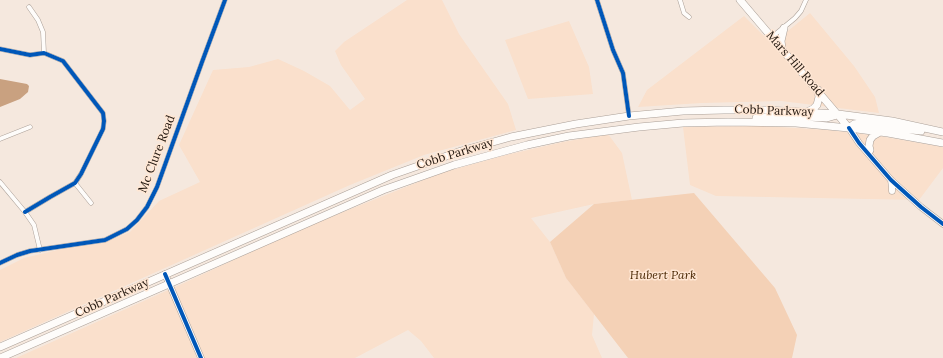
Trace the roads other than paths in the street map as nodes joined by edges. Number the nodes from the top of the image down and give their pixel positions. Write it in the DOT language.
graph roads {
  1 [pos="225,0"];
  2 [pos="597,0"];
  3 [pos="680,0"];
  4 [pos="740,0"];
  5 [pos="806,0"];
  6 [pos="29,7"];
  7 [pos="689,17"];
  8 [pos="784,28"];
  9 [pos="772,37"];
  10 [pos="782,48"];
  11 [pos="0,49"];
  12 [pos="44,53"];
  13 [pos="818,90"];
  14 [pos="807,112"];
  15 [pos="838,114"];
  16 [pos="629,116"];
  17 [pos="737,122"];
  18 [pos="30,127"];
  19 [pos="849,128"];
  20 [pos="939,131"];
  21 [pos="880,132"];
  22 [pos="0,139"];
  23 [pos="943,143"];
  24 [pos="870,150"];
  25 [pos="891,180"];
  26 [pos="0,182"];
  27 [pos="75,183"];
  28 [pos="898,186"];
  29 [pos="892,191"];
  30 [pos="91,203"];
  31 [pos="25,212"];
  32 [pos="943,224"];
  33 [pos="40,250"];
  34 [pos="0,263"];
  35 [pos="165,274"];
  36 [pos="169,284"];
  37 [pos="0,347"];
  38 [pos="0,358"];
  39 [pos="201,358"];
  1 -- 33 [label="street, Mc Clure Road"];
  2 -- 16 [label="street"];
  3 -- 7 [label="street"];
  4 -- 9 [label="main road, Mars Hill Road"];
  5 -- 8 [label="street"];
  6 -- 12 [label="street"];
  8 -- 9 [label="street"];
  8 -- 10 [label="main road"];
  9 -- 10 [label="main road, Mars Hill Road"];
  10 -- 13 [label="main road, Mars Hill Road"];
  11 -- 12 [label="street"];
  12 -- 27 [label="street"];
  13 -- 14 [label="main road"];
  13 -- 15 [label="main road, Mars Hill Road"];
  14 -- 15 [label="main road, Cobb Parkway"];
  14 -- 16 [label="main road, Cobb Parkway"];
  15 -- 17 [label="main road"];
  15 -- 19 [label="main road, Mars Hill Road"];
  15 -- 20 [label="main road, Cobb Parkway"];
  16 -- 35 [label="main road, Cobb Parkway"];
  17 -- 19 [label="main road, Cobb Parkway"];
  17 -- 36 [label="main road, Cobb Parkway"];
  18 -- 22 [label="street"];
  19 -- 20 [label="main road"];
  19 -- 21 [label="main road, Cobb Parkway"];
  19 -- 24 [label="street"];
  19 -- 25 [label="street"];
  21 -- 23 [label="main road, Cobb Parkway"];
  21 -- 24 [label="main road"];
  24 -- 28 [label="street"];
  25 -- 28 [label="street"];
  25 -- 29 [label="street"];
  26 -- 31 [label="street"];
  27 -- 30 [label="street"];
  27 -- 31 [label="street"];
  28 -- 32 [label="street"];
  31 -- 33 [label="street"];
  33 -- 34 [label="street, Mc Clure Road"];
  35 -- 36 [label="street"];
  35 -- 37 [label="main road, Cobb Parkway"];
  36 -- 38 [label="main road, Cobb Parkway"];
  36 -- 39 [label="street"];
}
